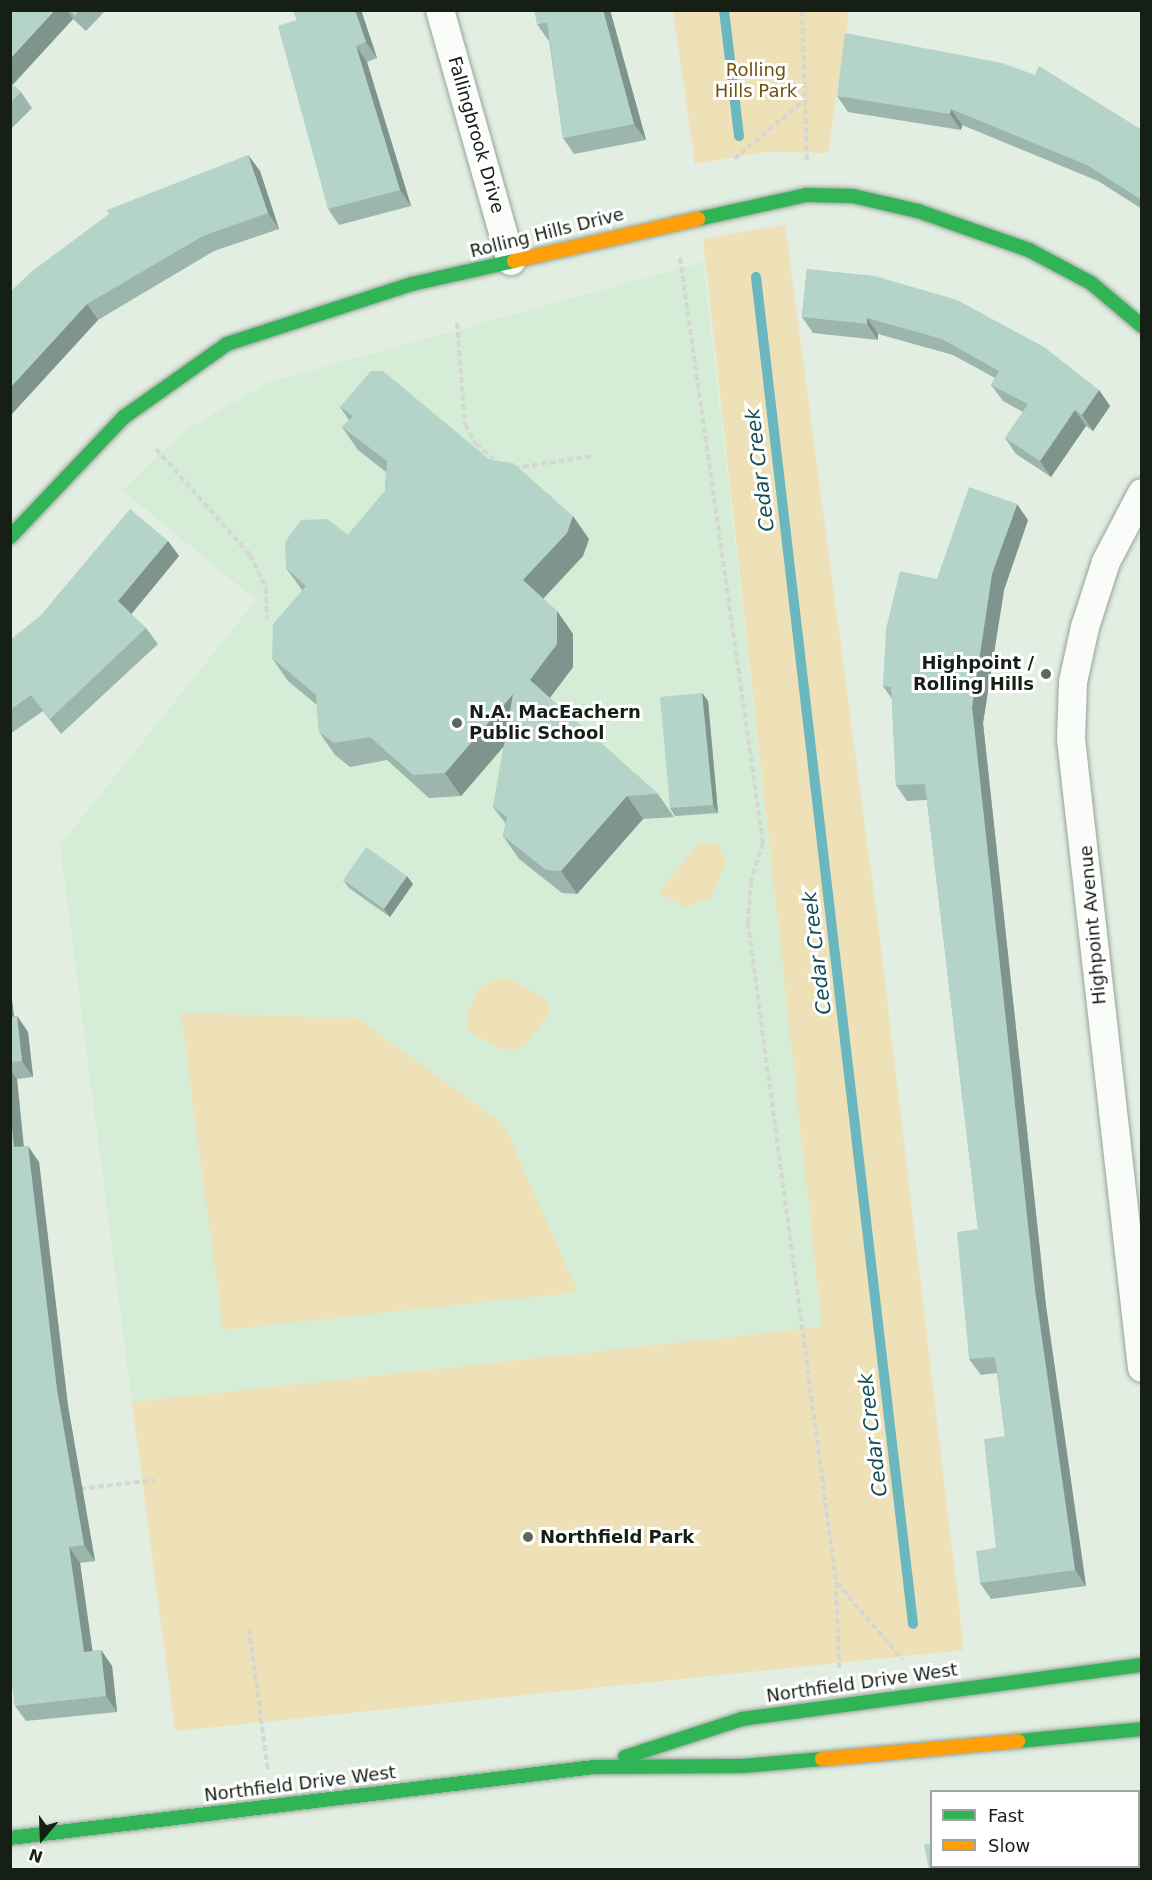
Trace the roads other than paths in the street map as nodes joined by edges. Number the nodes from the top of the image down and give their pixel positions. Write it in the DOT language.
graph roads {
  1 [pos="440,10"];
  2 [pos="511,261"];
  3 [pos="1142,326"];
  4 [pos="1142,493"];
  5 [pos="10,537"];
  6 [pos="1139,1316"];
  7 [pos="1142,1368"];
  8 [pos="1142,1665"];
  9 [pos="1142,1729"];
  10 [pos="594,1767"];
  11 [pos="10,1838"];
  1 -- 2 [label="street, Fallingbrook Drive"];
  2 -- 3 [label="main road, Rolling Hills Drive"];
  2 -- 5 [label="main road, Rolling Hills Drive"];
  4 -- 6 [label="street, Highpoint Avenue"];
  6 -- 7 [label="street, Highpoint Avenue"];
  8 -- 10 [label="main road, Northfield Drive West"];
  9 -- 10 [label="main road, Northfield Drive West"];
  10 -- 11 [label="main road, Northfield Drive West"];
}
